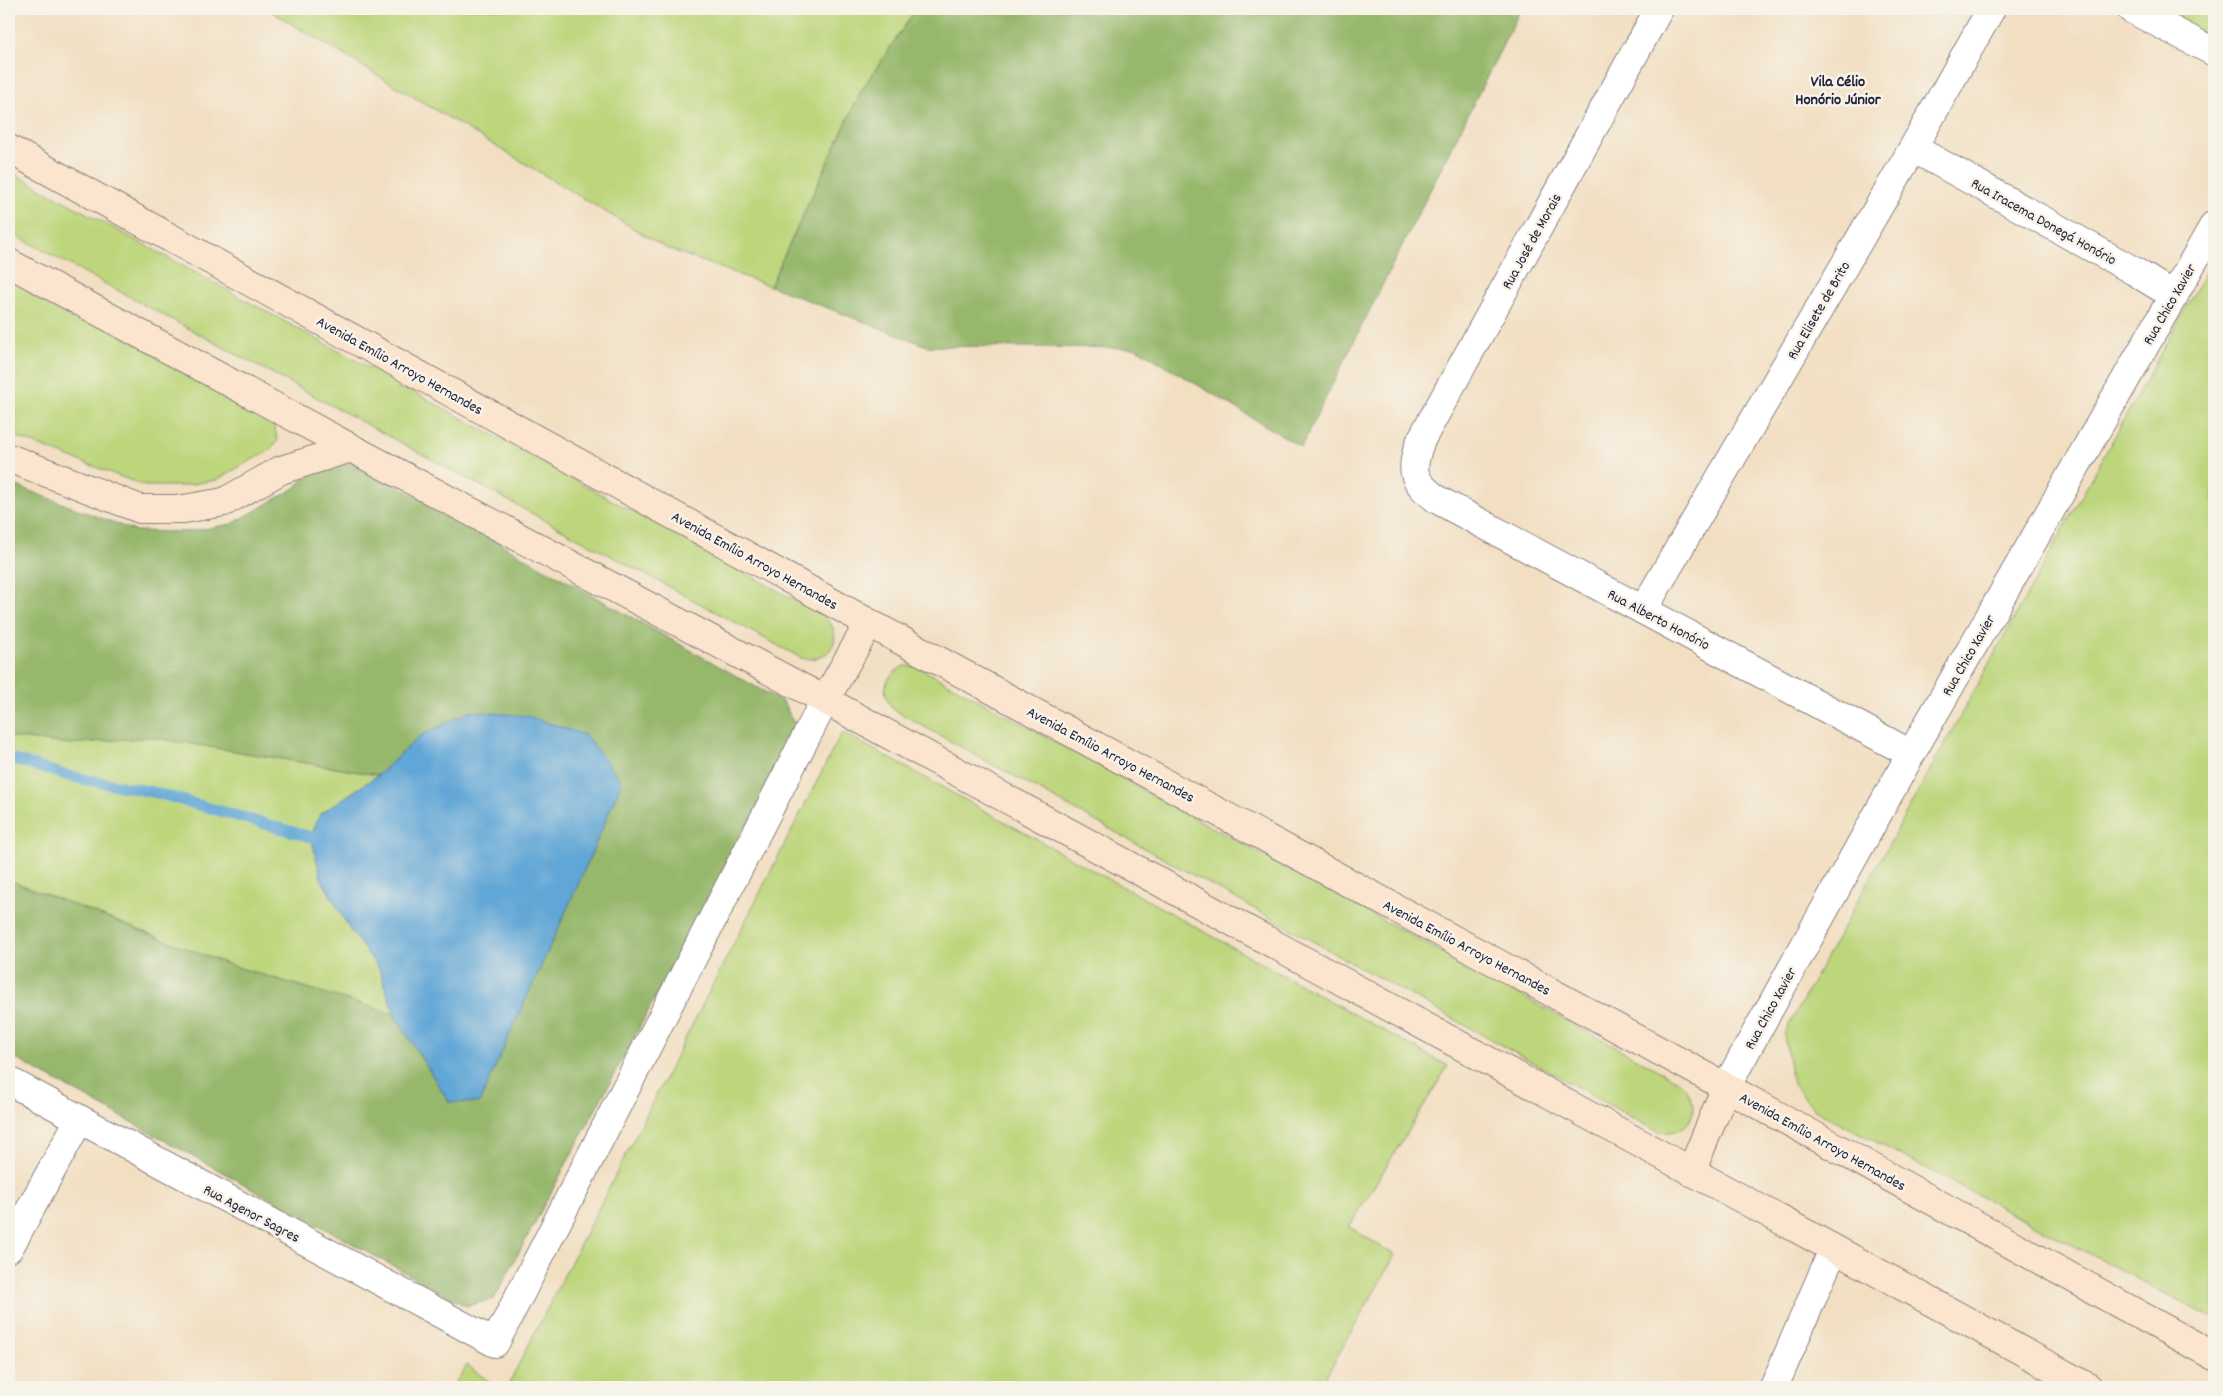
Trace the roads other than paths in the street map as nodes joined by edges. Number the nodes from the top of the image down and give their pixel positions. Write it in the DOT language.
graph roads {
  1 [pos="1659,9"];
  2 [pos="1991,9"];
  3 [pos="2131,9"];
  4 [pos="2214,52"];
  5 [pos="1913,148"];
  6 [pos="9,149"];
  7 [pos="2214,226"];
  8 [pos="9,263"];
  9 [pos="2174,296"];
  10 [pos="351,448"];
  11 [pos="9,458"];
  12 [pos="1414,476"];
  13 [pos="1643,610"];
  14 [pos="869,623"];
  15 [pos="826,700"];
  16 [pos="1911,754"];
  17 [pos="9,1081"];
  18 [pos="1726,1087"];
  19 [pos="78,1120"];
  20 [pos="1691,1172"];
  21 [pos="9,1248"];
  22 [pos="1833,1250"];
  23 [pos="2214,1356"];
  24 [pos="1774,1387"];
  25 [pos="2088,1387"];
  1 -- 12 [label="street, Rua José de Morais"];
  2 -- 5 [label="street, Rua Elisete de Brito"];
  3 -- 4 [label="street"];
  5 -- 9 [label="street, Rua Iracema Donegá Honório"];
  5 -- 13 [label="street, Rua Elisete de Brito"];
  6 -- 14 [label="main road, Avenida Emílio Arroyo Hernandes"];
  7 -- 9 [label="street, Rua Chico Xavier"];
  8 -- 10 [label="main road"];
  9 -- 16 [label="street, Rua Chico Xavier"];
  10 -- 11 [label="main road"];
  10 -- 15 [label="main road"];
  12 -- 13 [label="street, Rua Alberto Honório"];
  13 -- 16 [label="street, Rua Alberto Honório"];
  14 -- 15 [label="main road"];
  14 -- 18 [label="main road, Avenida Emílio Arroyo Hernandes"];
  15 -- 19 [label="street, Rua Agenor Sagres"];
  15 -- 20 [label="main road"];
  16 -- 18 [label="street, Rua Chico Xavier"];
  17 -- 19 [label="street, Rua Agenor Sagres"];
  18 -- 20 [label="main road"];
  18 -- 23 [label="main road, Avenida Emílio Arroyo Hernandes"];
  19 -- 21 [label="street"];
  20 -- 22 [label="main road"];
  22 -- 24 [label="street"];
  22 -- 25 [label="main road"];
}
